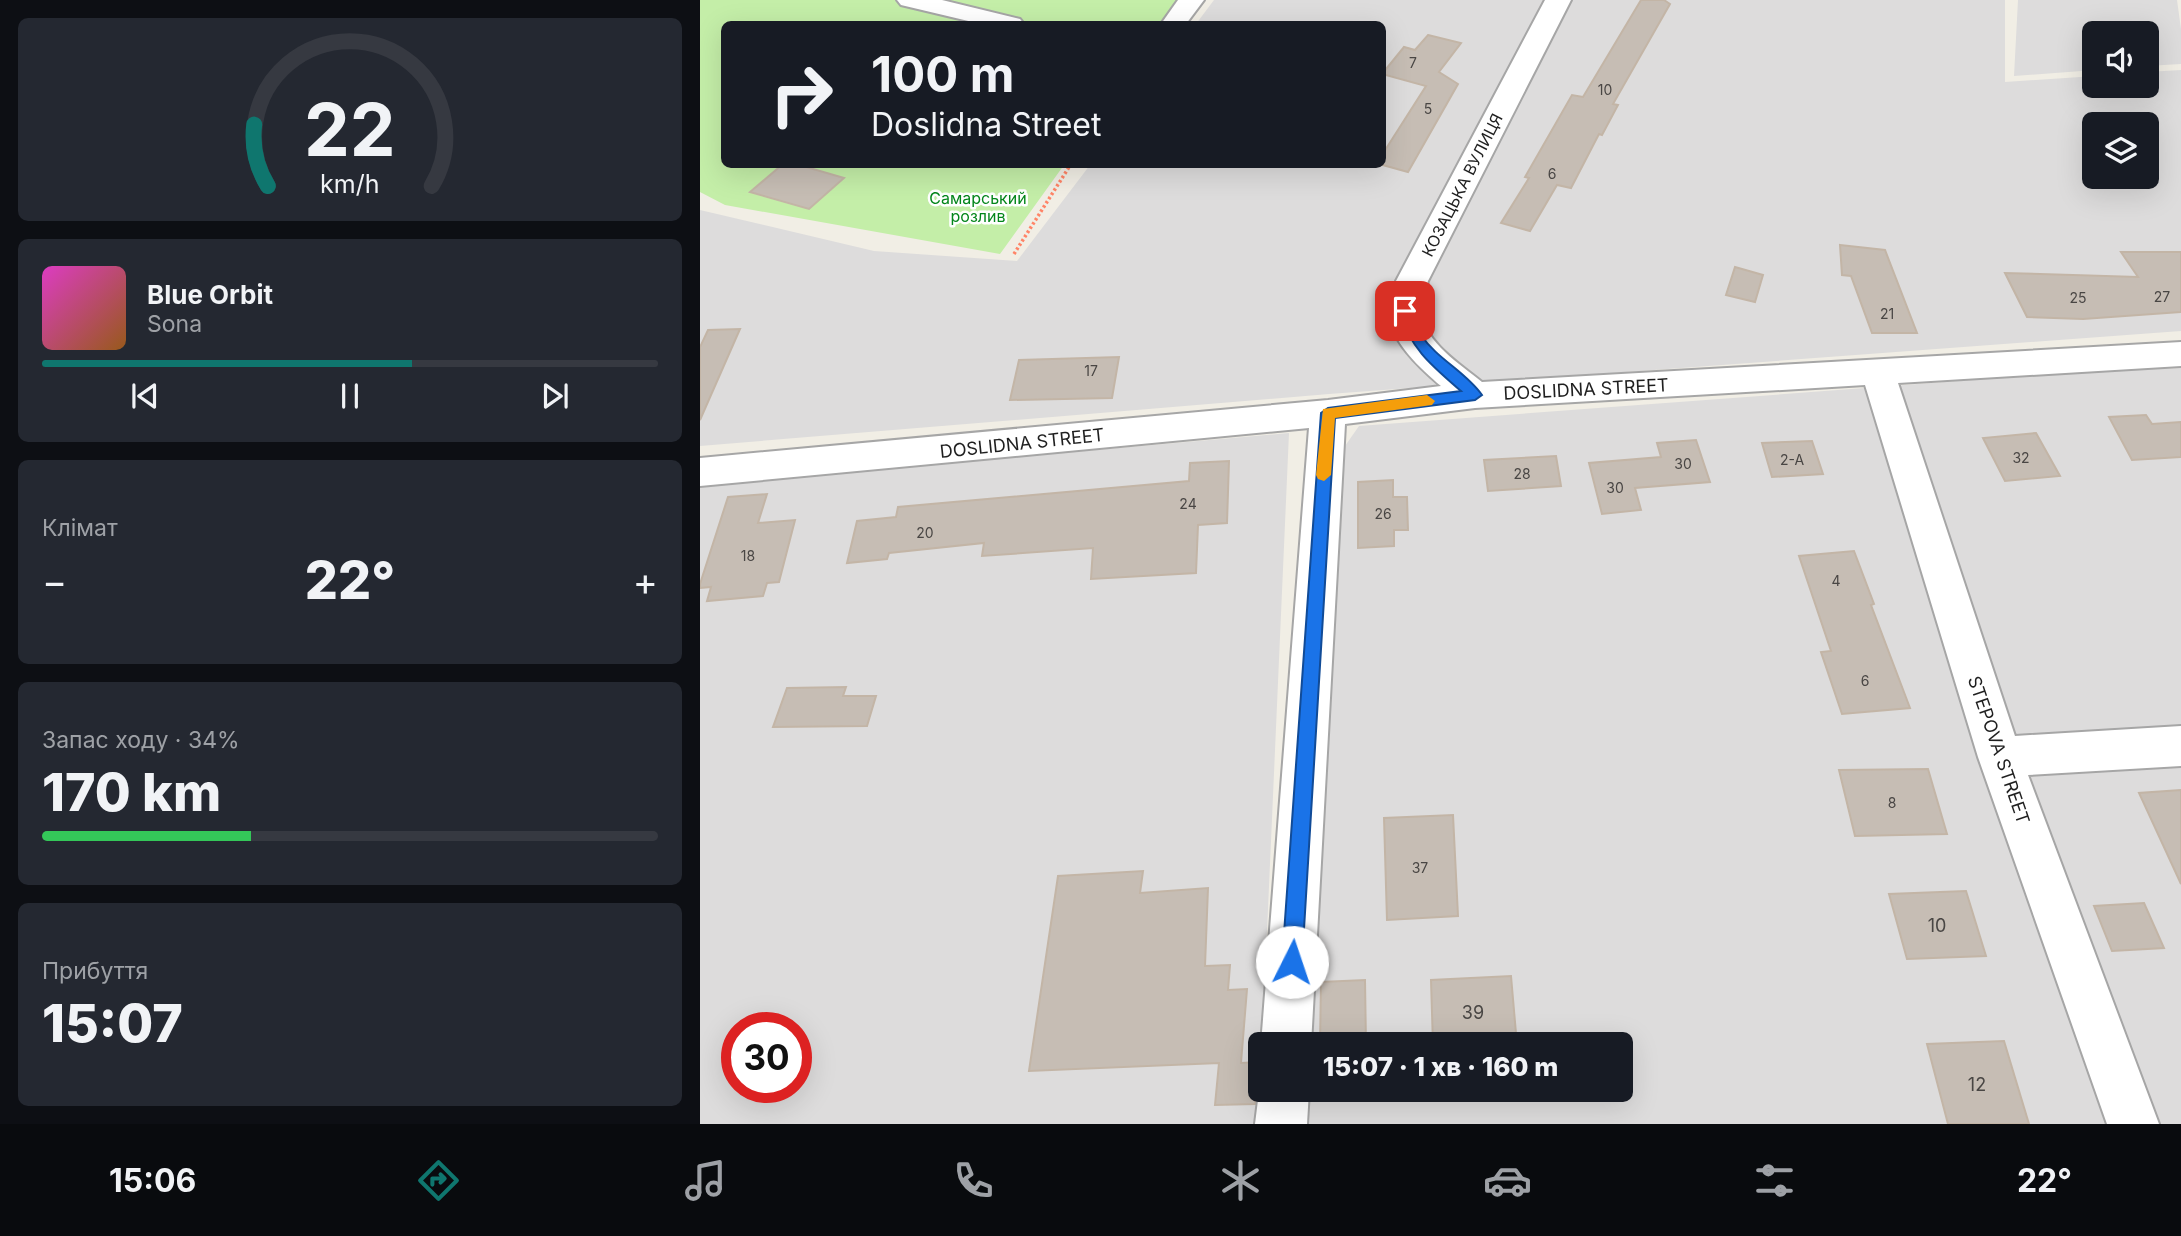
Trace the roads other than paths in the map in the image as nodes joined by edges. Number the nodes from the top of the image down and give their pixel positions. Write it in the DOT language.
graph roads {
  1 [pos="909,0"];
  2 [pos="1191,0"];
  3 [pos="1558,0"];
  4 [pos="999,21"];
  5 [pos="1175,21"];
  6 [pos="2181,354"];
  7 [pos="1878,373"];
  8 [pos="1475,395"];
  9 [pos="1328,413"];
  10 [pos="700,472"];
  11 [pos="2181,746"];
  12 [pos="2000,757"];
  13 [pos="1287,1032"];
  14 [pos="1282,1102"];
  15 [pos="1281,1124"];
  16 [pos="2133,1124"];
  1 -- 4 [label="street"];
  2 -- 5 [label="street"];
  3 -- 8 [label="street, КОЗАЦЬКА ВУЛИЦЯ"];
  6 -- 7 [label="street, DOSLIDNA STREET"];
  7 -- 8 [label="street, DOSLIDNA STREET"];
  7 -- 12 [label="street, STEPOVA STREET"];
  8 -- 9 [label="street, DOSLIDNA STREET"];
  9 -- 10 [label="street, DOSLIDNA STREET"];
  9 -- 13 [label="street"];
  11 -- 12 [label="street"];
  12 -- 16 [label="street, STEPOVA STREET"];
  14 -- 15 [label="street"];
}
